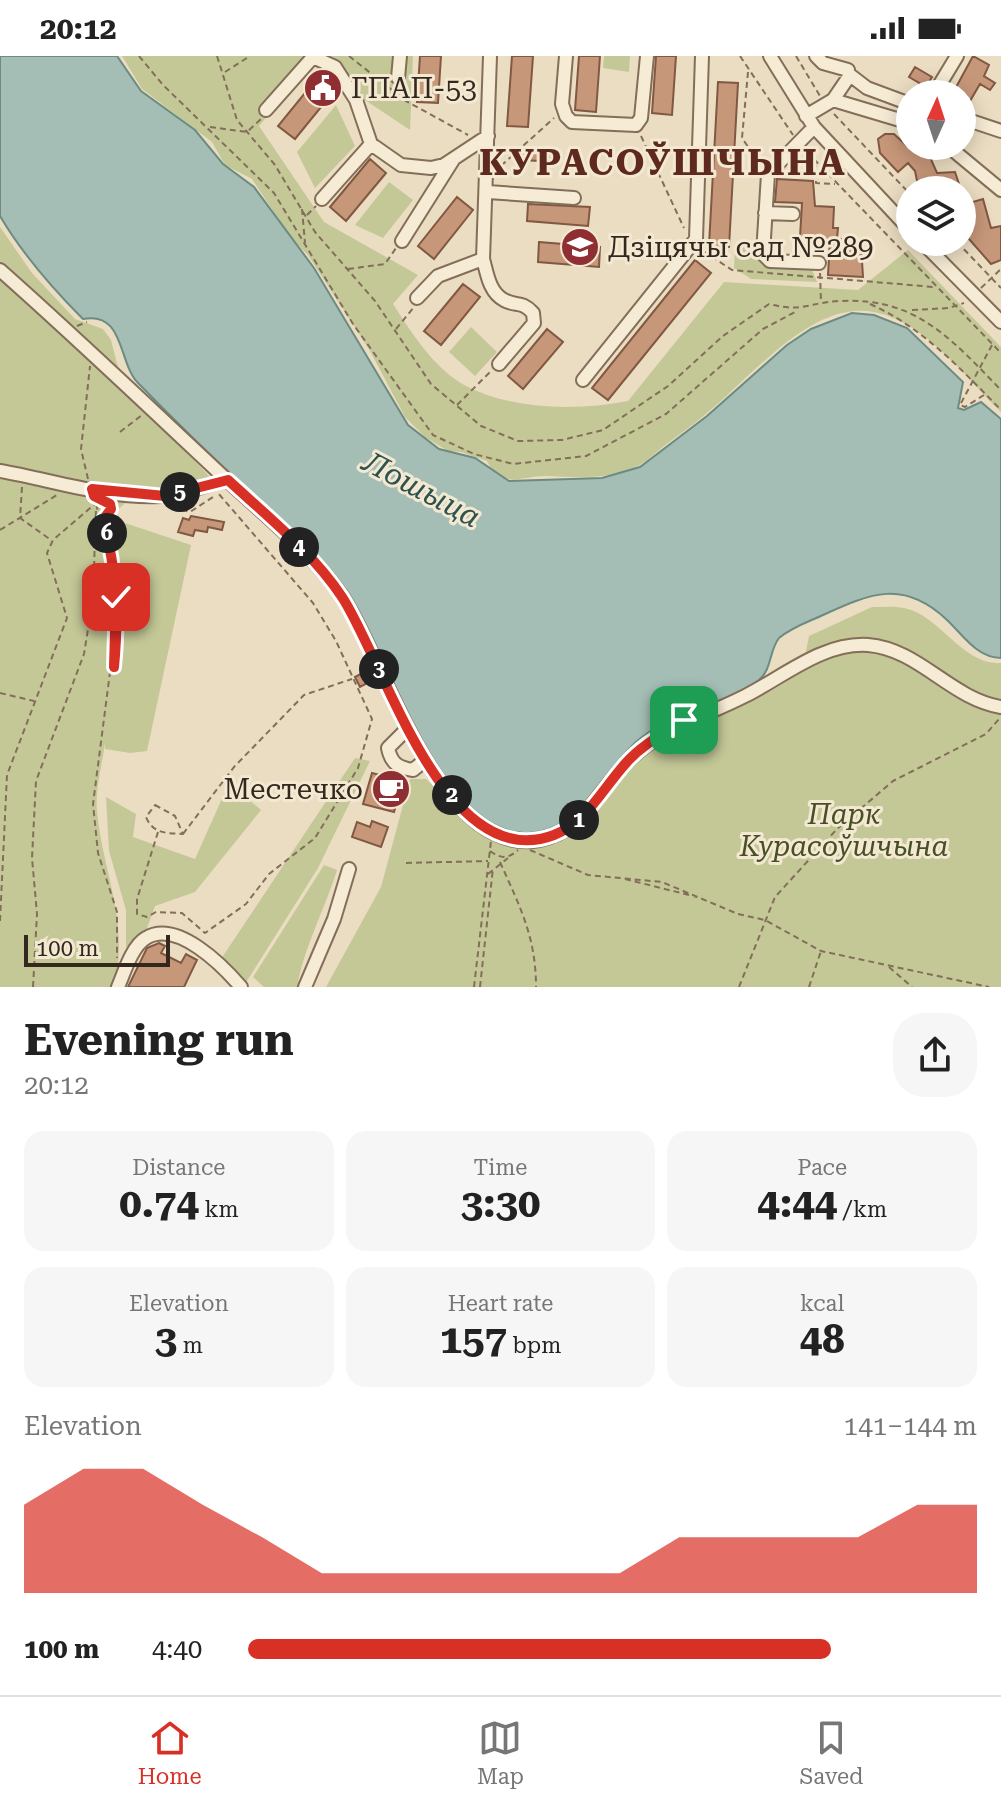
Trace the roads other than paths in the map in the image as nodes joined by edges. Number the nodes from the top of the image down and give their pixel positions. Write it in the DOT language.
graph roads {
  1 [pos="400,56"];
  2 [pos="490,56"];
  3 [pos="566,56"];
  4 [pos="647,56"];
  5 [pos="702,56"];
  6 [pos="770,56"];
  7 [pos="816,56"];
  8 [pos="854,56"];
  9 [pos="957,56"];
  10 [pos="849,72"];
  11 [pos="398,78"];
  12 [pos="942,80"];
  13 [pos="896,99"];
  14 [pos="830,102"];
  15 [pos="264,114"];
  16 [pos="896,119"];
  17 [pos="810,122"];
  18 [pos="976,123"];
  19 [pos="1001,131"];
  20 [pos="484,139"];
  21 [pos="371,144"];
  22 [pos="453,160"];
  23 [pos="965,160"];
  24 [pos="1001,190"];
  25 [pos="488,192"];
  26 [pos="574,198"];
  27 [pos="322,199"];
  28 [pos="765,213"];
  29 [pos="793,214"];
  30 [pos="896,215"];
  31 [pos="402,241"];
  32 [pos="935,256"];
  33 [pos="483,259"];
  34 [pos="819,263"];
  35 [pos="0,270"];
  36 [pos="417,298"];
  37 [pos="1001,322"];
  38 [pos="499,364"];
  39 [pos="583,380"];
  40 [pos="0,471"];
  41 [pos="222,484"];
  42 [pos="1001,707"];
  43 [pos="406,730"];
  44 [pos="424,761"];
  45 [pos="349,869"];
  46 [pos="118,987"];
  47 [pos="241,987"];
  48 [pos="305,987"];
  1 -- 11 [label="street"];
  2 -- 20 [label="street"];
  3 -- 4 [label="street"];
  5 -- 39 [label="street"];
  6 -- 17 [label="street"];
  7 -- 10 [label="street"];
  8 -- 10 [label="street"];
  9 -- 12 [label="street"];
  10 -- 13 [label="street"];
  10 -- 14 [label="street"];
  14 -- 16 [label="street"];
  14 -- 17 [label="street"];
  15 -- 21 [label="street"];
  17 -- 28 [label="street"];
  17 -- 30 [label="street"];
  18 -- 19 [label="street"];
  20 -- 22 [label="street"];
  20 -- 25 [label="street"];
  21 -- 22 [label="street"];
  21 -- 27 [label="street"];
  22 -- 31 [label="street"];
  23 -- 24 [label="street"];
  25 -- 26 [label="street"];
  25 -- 33 [label="street"];
  28 -- 29 [label="street"];
  28 -- 34 [label="street"];
  32 -- 37 [label="street"];
  33 -- 36 [label="street"];
  33 -- 38 [label="street"];
  35 -- 41 [label="street"];
  40 -- 41 [label="street"];
  41 -- 43 [label="street"];
  42 -- 44 [label="street"];
  43 -- 44 [label="street"];
  43 -- 44 [label="street"];
  45 -- 48 [label="street"];
  46 -- 47 [label="street"];
}
